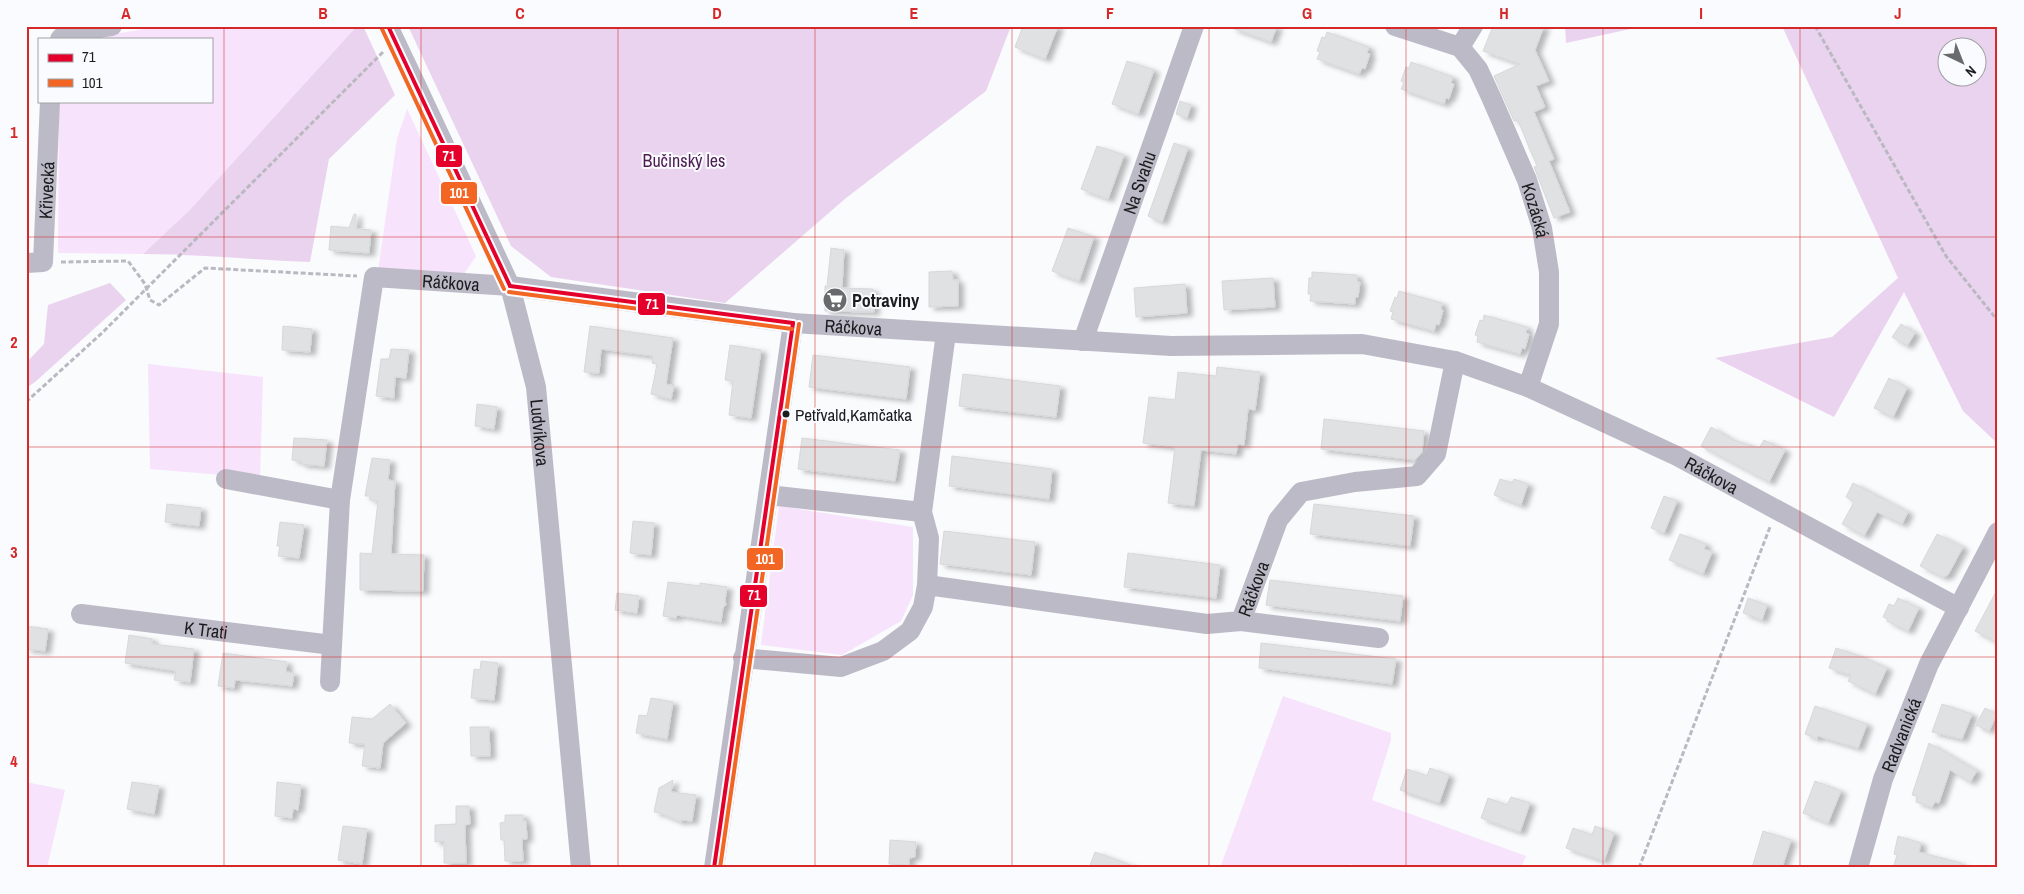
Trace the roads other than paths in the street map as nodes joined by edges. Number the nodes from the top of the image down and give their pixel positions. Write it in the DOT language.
graph roads {
  1 [pos="112,26"];
  2 [pos="388,26"];
  3 [pos="1194,26"];
  4 [pos="1395,26"];
  5 [pos="1473,26"];
  6 [pos="61,38"];
  7 [pos="1460,47"];
  8 [pos="50,102"];
  9 [pos="35,263"];
  10 [pos="510,286"];
  11 [pos="793,323"];
  12 [pos="946,333"];
  13 [pos="1083,341"];
  14 [pos="1455,361"];
  15 [pos="1528,387"];
  16 [pos="226,479"];
  17 [pos="768,495"];
  18 [pos="340,500"];
  19 [pos="922,512"];
  20 [pos="1998,532"];
  21 [pos="927,586"];
  22 [pos="1959,608"];
  23 [pos="81,614"];
  24 [pos="1240,621"];
  25 [pos="1379,638"];
  26 [pos="332,645"];
  27 [pos="743,658"];
  28 [pos="330,682"];
  29 [pos="581,868"];
  30 [pos="714,868"];
  31 [pos="1858,868"];
  1 -- 6 [label="street"];
  2 -- 10 [label="street, Ludvíkova, bridge"];
  3 -- 13 [label="street, Na Svahu"];
  4 -- 7 [label="street"];
  5 -- 7 [label="street"];
  7 -- 15 [label="street, Kozácká"];
  8 -- 9 [label="street, Křivecká"];
  10 -- 11 [label="street, Ráčkova"];
  10 -- 18 [label="street, Ráčkova"];
  10 -- 29 [label="street, Ludvíkova"];
  11 -- 12 [label="street, Ráčkova"];
  11 -- 17 [label="street"];
  12 -- 13 [label="street, Ráčkova"];
  12 -- 19 [label="street"];
  13 -- 14 [label="street, Ráčkova"];
  14 -- 15 [label="street, Ráčkova"];
  14 -- 24 [label="street, Ráčkova"];
  15 -- 22 [label="street, Ráčkova"];
  16 -- 18 [label="street"];
  17 -- 19 [label="street"];
  17 -- 27 [label="street"];
  18 -- 26 [label="street"];
  19 -- 21 [label="street"];
  20 -- 22 [label="street, Radvanická"];
  21 -- 24 [label="street, Ráčkova"];
  21 -- 27 [label="street"];
  22 -- 31 [label="street, Radvanická"];
  23 -- 26 [label="street, K Trati"];
  24 -- 25 [label="street"];
  26 -- 28 [label="street"];
  27 -- 30 [label="street"];
}
